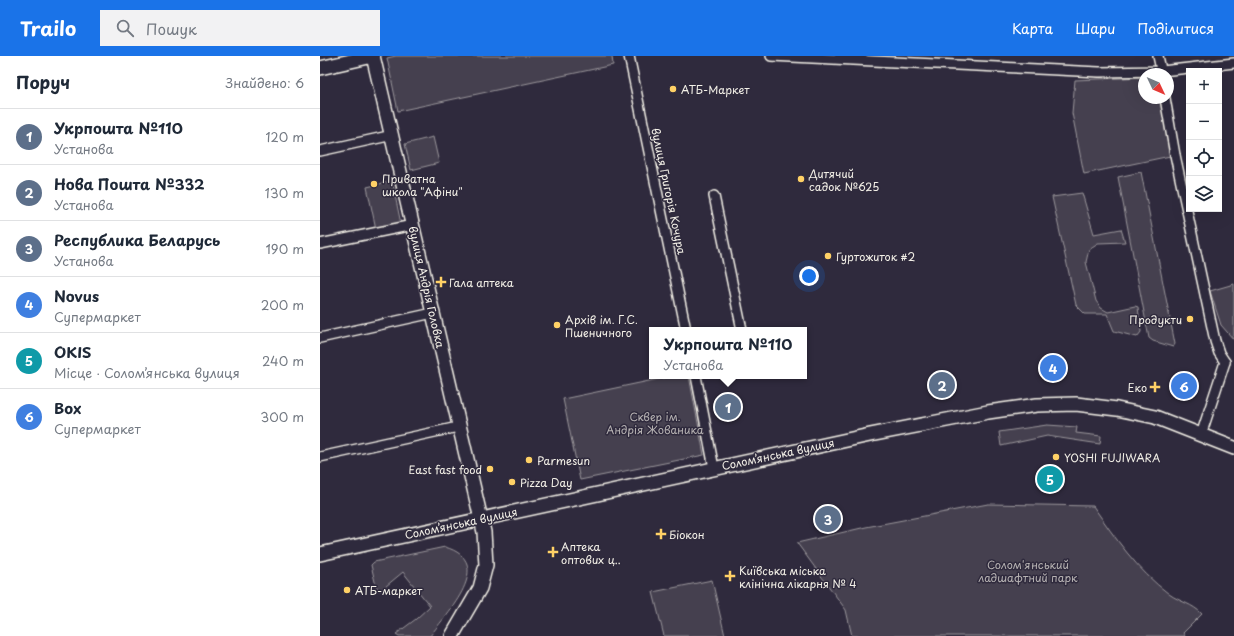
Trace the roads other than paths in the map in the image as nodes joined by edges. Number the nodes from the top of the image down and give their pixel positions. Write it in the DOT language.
graph roads {
  1 [pos="373,56"];
  2 [pos="629,56"];
  3 [pos="771,56"];
  4 [pos="1158,56"];
  5 [pos="817,57"];
  6 [pos="948,60"];
  7 [pos="1232,61"];
  8 [pos="320,68"];
  9 [pos="1161,68"];
  10 [pos="1174,70"];
  11 [pos="1138,72"];
  12 [pos="1166,104"];
  13 [pos="393,135"];
  14 [pos="320,151"];
  15 [pos="714,196"];
  16 [pos="413,224"];
  17 [pos="320,244"];
  18 [pos="433,313"];
  19 [pos="685,327"];
  20 [pos="741,327"];
  21 [pos="320,338"];
  22 [pos="1230,362"];
  23 [pos="697,379"];
  24 [pos="458,427"];
  25 [pos="1201,435"];
  26 [pos="1234,448"];
  27 [pos="320,457"];
  28 [pos="714,468"];
  29 [pos="480,518"];
  30 [pos="320,554"];
  31 [pos="452,636"];
  1 -- 8 [label="main road"];
  1 -- 13 [label="main road, вулиця Андрія Головка"];
  2 -- 19 [label="street, вулиця Григорія Кочура"];
  3 -- 5 [label="street"];
  4 -- 9 [label="street"];
  5 -- 6 [label="street"];
  6 -- 11 [label="street"];
  7 -- 10 [label="street"];
  12 -- 22 [label="street"];
  13 -- 14 [label="street"];
  13 -- 16 [label="main road, вулиця Андрія Головка"];
  15 -- 20 [label="street"];
  16 -- 17 [label="street"];
  16 -- 18 [label="main road, вулиця Андрія Головка"];
  18 -- 21 [label="street"];
  18 -- 24 [label="main road, вулиця Андрія Головка"];
  22 -- 25 [label="street"];
  23 -- 28 [label="street"];
  24 -- 27 [label="street"];
  24 -- 29 [label="main road, вулиця Андрія Головка"];
  25 -- 26 [label="main road, Соломʼянська вулиця"];
  25 -- 28 [label="main road, Соломʼянська вулиця"];
  28 -- 29 [label="main road, Соломʼянська вулиця"];
  29 -- 30 [label="main road, Соломʼянська вулиця"];
  29 -- 31 [label="main road, вулиця Андрія Головка"];
}
